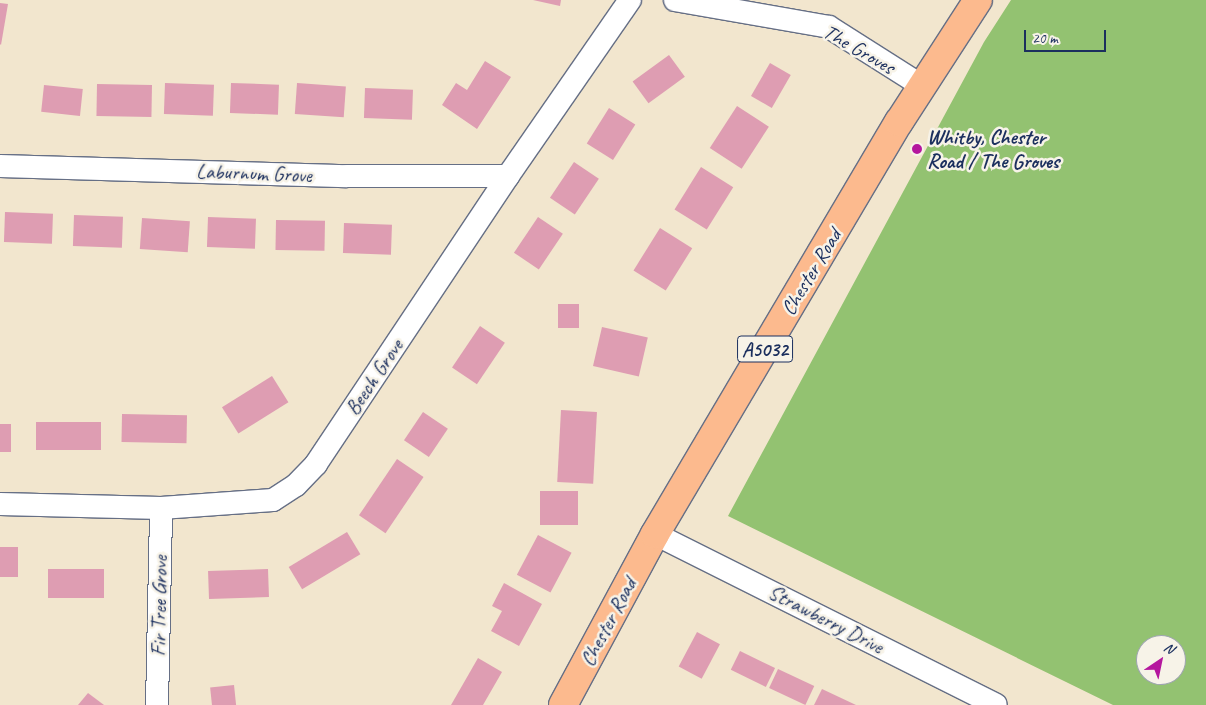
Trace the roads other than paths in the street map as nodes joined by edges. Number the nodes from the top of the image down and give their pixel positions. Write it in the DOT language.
graph roads {
  1 [pos="675,0"];
  2 [pos="978,0"];
  3 [pos="624,9"];
  4 [pos="922,86"];
  5 [pos="0,166"];
  6 [pos="508,176"];
  7 [pos="0,504"];
  8 [pos="161,508"];
  9 [pos="655,534"];
  10 [pos="157,705"];
  11 [pos="564,705"];
  12 [pos="996,705"];
  1 -- 4 [label="street, The Groves"];
  2 -- 4 [label="main road, Chester Road / A5032"];
  3 -- 6 [label="street, Beech Grove"];
  4 -- 9 [label="main road, Chester Road / A5032"];
  5 -- 6 [label="street, Laburnum Grove"];
  6 -- 8 [label="street, Beech Grove"];
  7 -- 8 [label="street, Beech Grove"];
  8 -- 10 [label="street, Fir Tree Grove"];
  9 -- 11 [label="main road, Chester Road / A5032"];
  9 -- 12 [label="street, Strawberry Drive"];
}
